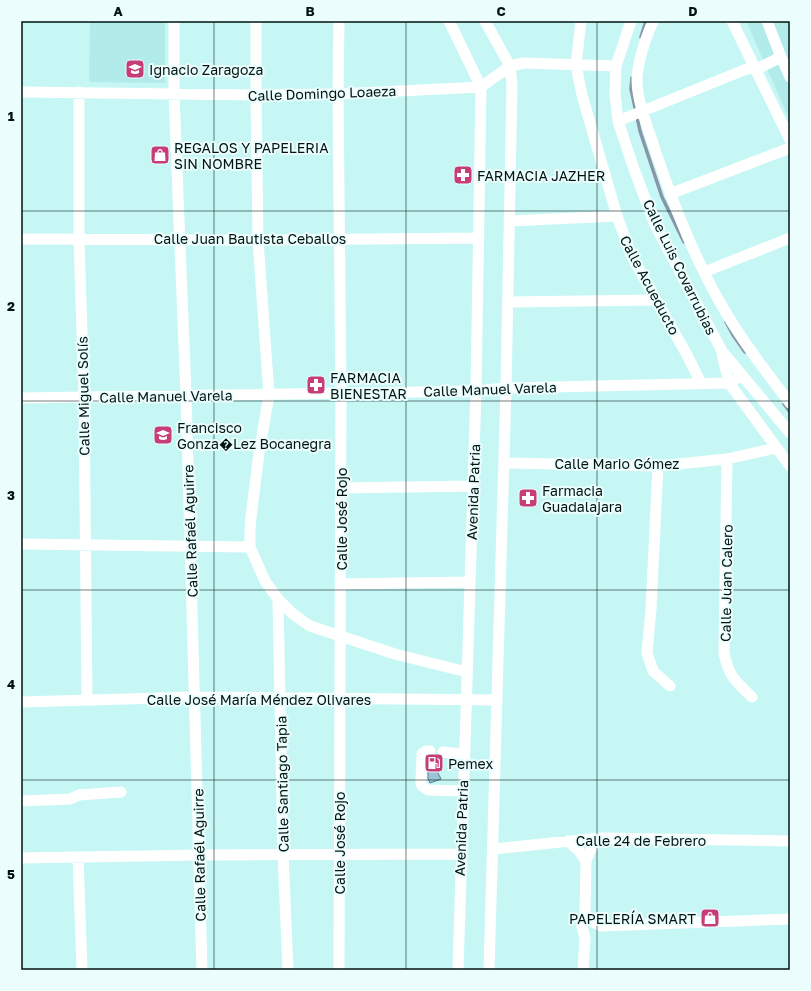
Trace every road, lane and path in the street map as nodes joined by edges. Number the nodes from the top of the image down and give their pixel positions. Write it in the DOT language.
graph roads {
  1 [pos="174,21"];
  2 [pos="256,21"];
  3 [pos="339,21"];
  4 [pos="448,21"];
  5 [pos="485,21"];
  6 [pos="581,21"];
  7 [pos="631,21"];
  8 [pos="653,21"];
  9 [pos="732,21"];
  10 [pos="767,21"];
  11 [pos="781,57"];
  12 [pos="576,65"];
  13 [pos="510,66"];
  14 [pos="616,66"];
  15 [pos="755,68"];
  16 [pos="790,77"];
  17 [pos="481,86"];
  18 [pos="21,92"];
  19 [pos="78,92"];
  20 [pos="174,94"];
  21 [pos="338,94"];
  22 [pos="256,95"];
  23 [pos="632,116"];
  24 [pos="790,140"];
  25 [pos="790,148"];
  26 [pos="670,194"];
  27 [pos="617,216"];
  28 [pos="509,221"];
  29 [pos="339,238"];
  30 [pos="479,238"];
  31 [pos="790,238"];
  32 [pos="21,239"];
  33 [pos="79,239"];
  34 [pos="180,239"];
  35 [pos="258,240"];
  36 [pos="704,272"];
  37 [pos="656,300"];
  38 [pos="508,302"];
  39 [pos="722,351"];
  40 [pos="742,376"];
  41 [pos="701,383"];
  42 [pos="729,383"];
  43 [pos="506,388"];
  44 [pos="476,391"];
  45 [pos="341,393"];
  46 [pos="186,395"];
  47 [pos="269,395"];
  48 [pos="84,397"];
  49 [pos="21,398"];
  50 [pos="790,403"];
  51 [pos="790,434"];
  52 [pos="776,448"];
  53 [pos="728,459"];
  54 [pos="504,462"];
  55 [pos="658,466"];
  56 [pos="790,466"];
  57 [pos="473,486"];
  58 [pos="341,488"];
  59 [pos="21,544"];
  60 [pos="85,545"];
  61 [pos="190,547"];
  62 [pos="250,548"];
  63 [pos="470,582"];
  64 [pos="340,584"];
  65 [pos="278,599"];
  66 [pos="340,636"];
  67 [pos="467,672"];
  68 [pos="670,686"];
  69 [pos="195,697"];
  70 [pos="752,697"];
  71 [pos="280,699"];
  72 [pos="339,699"];
  73 [pos="87,700"];
  74 [pos="466,700"];
  75 [pos="497,700"];
  76 [pos="21,702"];
  77 [pos="430,751"];
  78 [pos="443,752"];
  79 [pos="464,754"];
  80 [pos="463,791"];
  81 [pos="121,792"];
  82 [pos="21,801"];
  83 [pos="600,838"];
  84 [pos="568,841"];
  85 [pos="790,841"];
  86 [pos="493,849"];
  87 [pos="283,854"];
  88 [pos="340,854"];
  89 [pos="460,854"];
  90 [pos="200,855"];
  91 [pos="78,857"];
  92 [pos="21,858"];
  93 [pos="586,861"];
  94 [pos="585,914"];
  95 [pos="790,919"];
  96 [pos="601,926"];
  97 [pos="585,938"];
  98 [pos="82,970"];
  99 [pos="202,970"];
  100 [pos="288,970"];
  101 [pos="338,970"];
  102 [pos="458,970"];
  103 [pos="489,970"];
  104 [pos="583,970"];
  1 -- 20 [label="street, Calle Rafaél Aguirre"];
  2 -- 22 [label="street"];
  3 -- 21 [label="street, Calle José Rojo"];
  4 -- 17 [label="street, Avenida Patria"];
  5 -- 13 [label="street"];
  6 -- 12 [label="street, Calle Acueducto"];
  7 -- 14 [label="street, Calle Luis Covarrubias"];
  8 -- 23 [label="street"];
  9 -- 15 [label="street"];
  10 -- 11 [label="street"];
  11 -- 15 [label="street"];
  11 -- 16 [label="street"];
  12 -- 13 [label="street"];
  12 -- 14 [label="street"];
  12 -- 27 [label="street, Calle Acueducto"];
  13 -- 17 [label="street"];
  13 -- 28 [label="street"];
  14 -- 23 [label="street, Calle Luis Covarrubias"];
  15 -- 23 [label="street"];
  15 -- 24 [label="street"];
  17 -- 21 [label="street, Calle Domingo Loaeza"];
  17 -- 30 [label="street, Avenida Patria"];
  18 -- 19 [label="street, Calle Domingo Loaeza"];
  19 -- 20 [label="street, Calle Domingo Loaeza"];
  19 -- 33 [label="street, Calle Miguel Solís"];
  20 -- 22 [label="street, Calle Domingo Loaeza"];
  20 -- 34 [label="street, Calle Rafaél Aguirre"];
  21 -- 22 [label="street, Calle Domingo Loaeza"];
  21 -- 29 [label="street, Calle José Rojo"];
  22 -- 35 [label="street"];
  23 -- 26 [label="street"];
  23 -- 39 [label="street, Calle Luis Covarrubias"];
  25 -- 26 [label="street"];
  26 -- 36 [label="street"];
  27 -- 28 [label="street"];
  27 -- 37 [label="street, Calle Acueducto"];
  28 -- 38 [label="street"];
  29 -- 30 [label="street, Calle Juan Bautista Ceballos"];
  29 -- 35 [label="street, Calle Juan Bautista Ceballos"];
  29 -- 45 [label="street, Calle José Rojo"];
  30 -- 44 [label="street, Avenida Patria"];
  31 -- 36 [label="street"];
  32 -- 33 [label="street, Calle Juan Bautista Ceballos"];
  33 -- 34 [label="street, Calle Juan Bautista Ceballos"];
  33 -- 48 [label="street, Calle Miguel Solís"];
  34 -- 35 [label="street, Calle Juan Bautista Ceballos"];
  34 -- 46 [label="street, Calle Rafaél Aguirre"];
  35 -- 47 [label="street"];
  36 -- 50 [label="street"];
  37 -- 38 [label="street"];
  37 -- 41 [label="street, Calle Acueducto"];
  38 -- 43 [label="street"];
  39 -- 40 [label="street, Calle Luis Covarrubias"];
  39 -- 42 [label="street, Calle Luis Covarrubias"];
  40 -- 42 [label="street, Calle Manuel Varela"];
  40 -- 51 [label="street, Calle Luis Covarrubias"];
  41 -- 42 [label="street, Calle Manuel Varela"];
  41 -- 43 [label="street, Calle Manuel Varela"];
  42 -- 52 [label="street, Calle Luis Covarrubias"];
  43 -- 44 [label="street, Calle Manuel Varela"];
  43 -- 54 [label="street"];
  44 -- 45 [label="street, Calle Manuel Varela"];
  44 -- 57 [label="street, Avenida Patria"];
  45 -- 47 [label="street, Calle Manuel Varela"];
  45 -- 58 [label="street, Calle José Rojo"];
  46 -- 47 [label="street, Calle Manuel Varela"];
  46 -- 48 [label="street, Calle Manuel Varela"];
  46 -- 61 [label="street, Calle Rafaél Aguirre"];
  47 -- 62 [label="street"];
  48 -- 49 [label="street, Calle Manuel Varela"];
  48 -- 60 [label="street, Calle Miguel Solís"];
  52 -- 53 [label="street, Calle Mario Gómez"];
  52 -- 56 [label="street, Calle Luis Covarrubias"];
  53 -- 55 [label="street, Calle Mario Gómez"];
  53 -- 70 [label="street, Calle Juan Calero"];
  54 -- 55 [label="street, Calle Mario Gómez"];
  54 -- 75 [label="street"];
  55 -- 68 [label="street"];
  57 -- 58 [label="street"];
  57 -- 63 [label="street, Avenida Patria"];
  58 -- 64 [label="street, Calle José Rojo"];
  59 -- 60 [label="street"];
  60 -- 61 [label="street"];
  60 -- 73 [label="street, Calle Miguel Solís"];
  61 -- 62 [label="street"];
  61 -- 69 [label="street, Calle Rafaél Aguirre"];
  62 -- 65 [label="street"];
  63 -- 64 [label="street"];
  63 -- 67 [label="street, Avenida Patria"];
  64 -- 66 [label="street, Calle José Rojo"];
  65 -- 66 [label="street"];
  65 -- 71 [label="street, Calle Santiago Tapia"];
  66 -- 67 [label="street"];
  66 -- 72 [label="street, Calle José Rojo"];
  67 -- 74 [label="street, Avenida Patria"];
  69 -- 71 [label="street, Calle José María Méndez Olivares"];
  69 -- 73 [label="street, Calle José María Méndez Olivares"];
  69 -- 90 [label="street, Calle Rafaél Aguirre"];
  71 -- 72 [label="street, Calle José María Méndez Olivares"];
  71 -- 87 [label="street, Calle Santiago Tapia"];
  72 -- 74 [label="street, Calle José María Méndez Olivares"];
  72 -- 88 [label="street, Calle José Rojo"];
  73 -- 76 [label="street, Calle José María Méndez Olivares"];
  74 -- 75 [label="street, Calle José María Méndez Olivares"];
  74 -- 79 [label="street, Avenida Patria"];
  75 -- 86 [label="street"];
  77 -- 80 [label="street"];
  78 -- 79 [label="street"];
  79 -- 80 [label="street, Avenida Patria"];
  80 -- 89 [label="street, Avenida Patria"];
  81 -- 82 [label="street"];
  83 -- 84 [label="street, Calle 24 de Febrero"];
  83 -- 85 [label="street, Calle 24 de Febrero"];
  83 -- 93 [label="street"];
  84 -- 86 [label="street, Calle 24 de Febrero"];
  84 -- 93 [label="street"];
  86 -- 103 [label="street"];
  87 -- 88 [label="street"];
  87 -- 90 [label="street"];
  87 -- 100 [label="street, Calle Santiago Tapia"];
  88 -- 89 [label="street"];
  88 -- 101 [label="street, Calle José Rojo"];
  89 -- 102 [label="street, Avenida Patria"];
  90 -- 91 [label="street"];
  90 -- 99 [label="street, Calle Rafaél Aguirre"];
  91 -- 92 [label="street"];
  91 -- 98 [label="street"];
  93 -- 94 [label="street"];
  94 -- 96 [label="street"];
  94 -- 97 [label="street"];
  95 -- 96 [label="street"];
  96 -- 97 [label="street"];
  97 -- 104 [label="street"];
}
